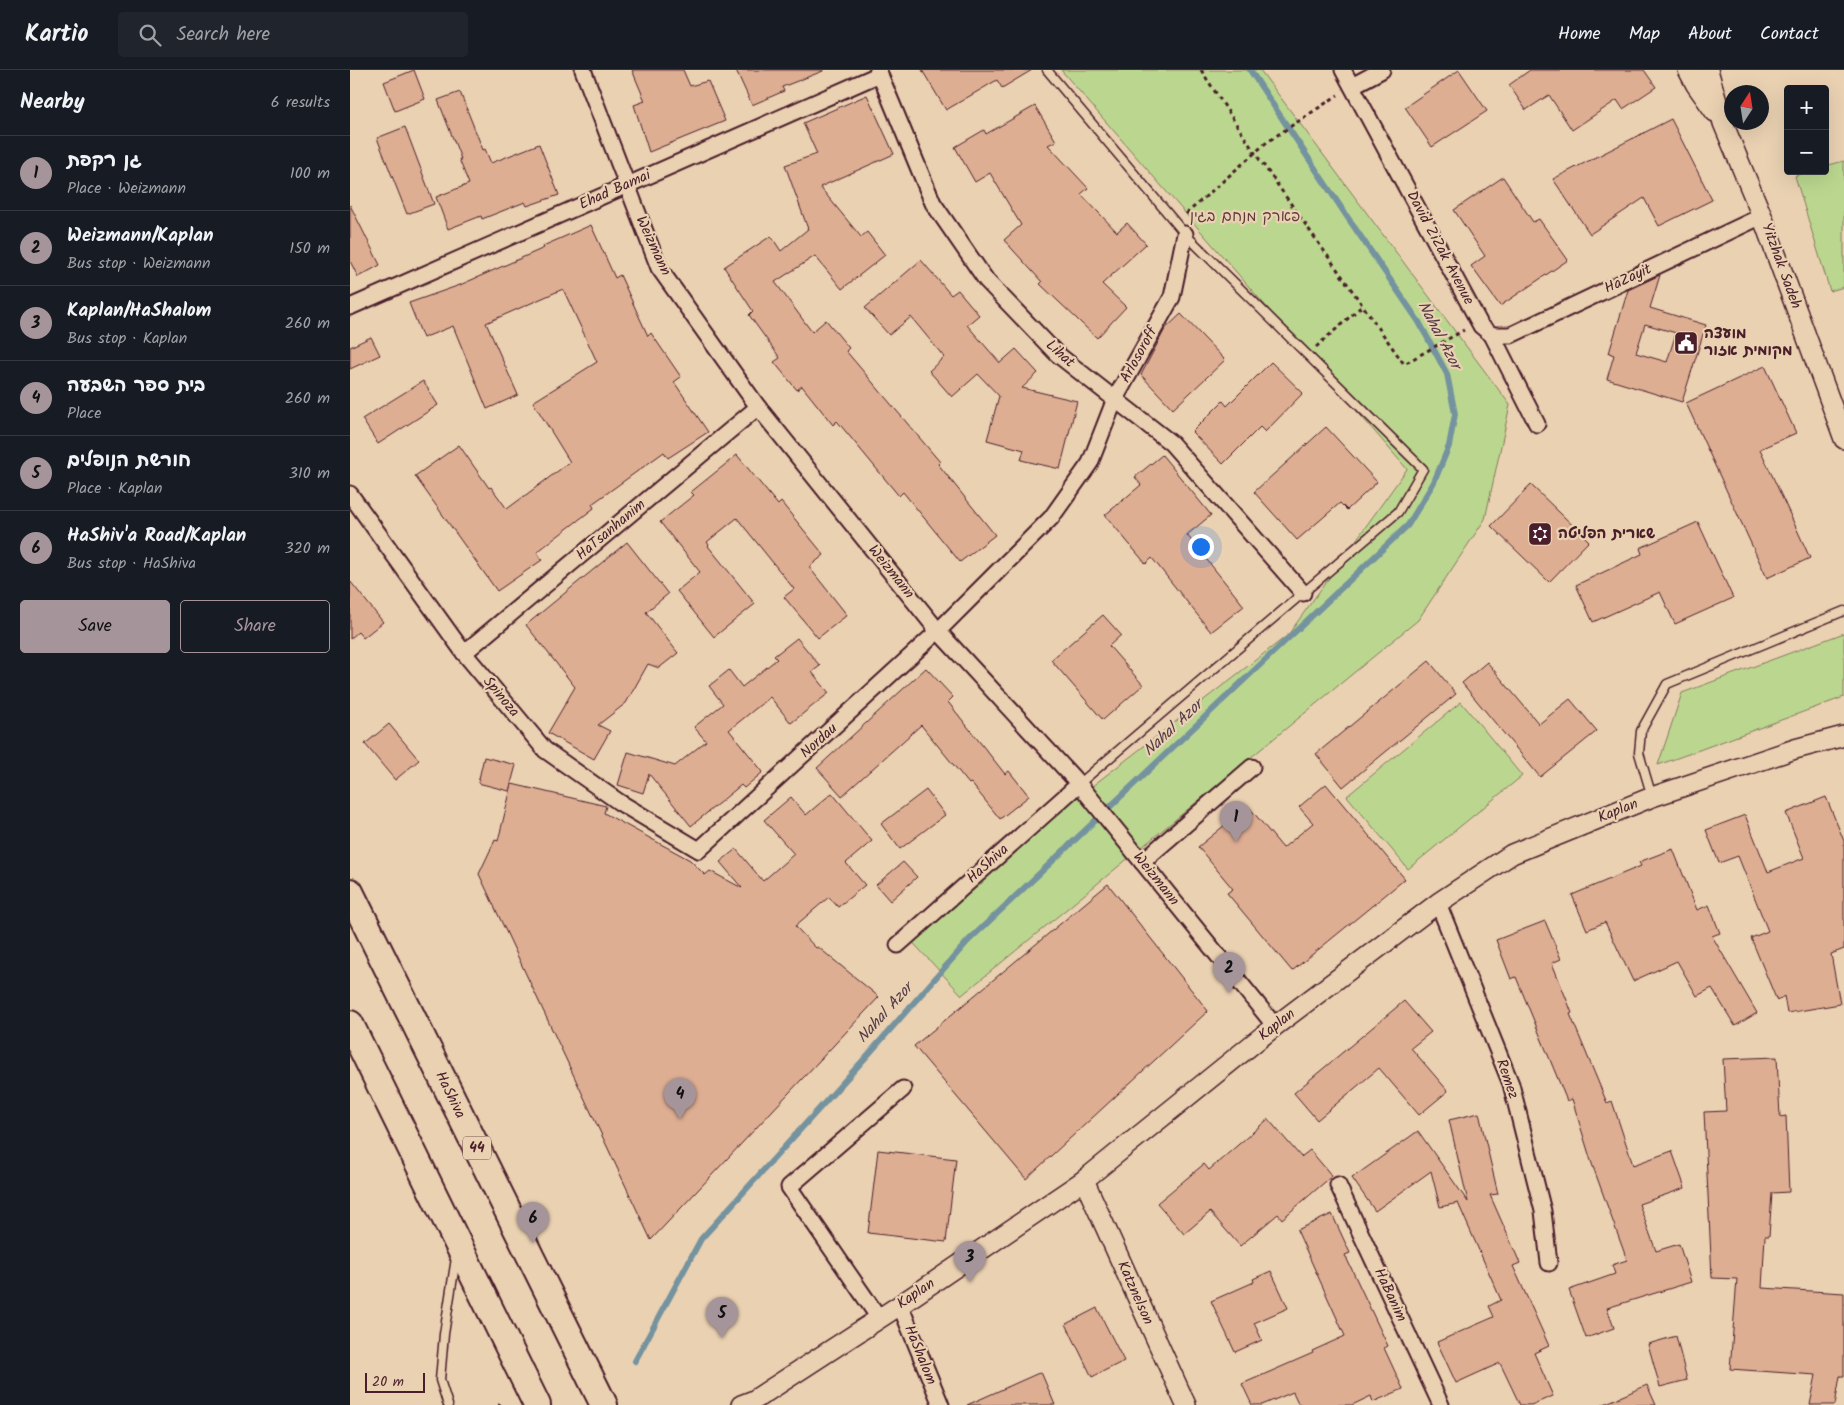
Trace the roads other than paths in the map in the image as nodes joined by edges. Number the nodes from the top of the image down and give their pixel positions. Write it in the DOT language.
graph roads {
  1 [pos="583,70"];
  2 [pos="1047,70"];
  3 [pos="1343,70"];
  4 [pos="1382,70"];
  5 [pos="1688,70"];
  6 [pos="1708,70"];
  7 [pos="879,72"];
  8 [pos="1352,86"];
  9 [pos="1723,123"];
  10 [pos="626,185"];
  11 [pos="1762,216"];
  12 [pos="1181,229"];
  13 [pos="350,307"];
  14 [pos="1492,335"];
  15 [pos="1115,399"];
  16 [pos="758,407"];
  17 [pos="1537,424"];
  18 [pos="1844,439"];
  19 [pos="350,494"];
  20 [pos="1303,593"];
  21 [pos="1844,611"];
  22 [pos="938,631"];
  23 [pos="464,653"];
  24 [pos="1844,736"];
  25 [pos="1252,767"];
  26 [pos="1083,790"];
  27 [pos="1652,797"];
  28 [pos="699,850"];
  29 [pos="1142,862"];
  30 [pos="350,892"];
  31 [pos="1438,903"];
  32 [pos="898,945"];
  33 [pos="350,1024"];
  34 [pos="1275,1026"];
  35 [pos="903,1089"];
  36 [pos="1084,1180"];
  37 [pos="1338,1185"];
  38 [pos="457,1244"];
  39 [pos="1549,1262"];
  40 [pos="900,1305"];
  41 [pos="879,1318"];
  42 [pos="604,1399"];
  43 [pos="748,1403"];
  44 [pos="448,1405"];
  45 [pos="537,1405"];
  46 [pos="941,1405"];
  47 [pos="1186,1405"];
  48 [pos="1441,1405"];
  1 -- 10 [label="street, Weizmann"];
  2 -- 12 [label="lane"];
  3 -- 8 [label="street, David ZiZak Avenue"];
  4 -- 8 [label="street"];
  5 -- 9 [label="street, Yitzhak Sadeh"];
  6 -- 9 [label="street, Yitzhak Sadeh"];
  7 -- 10 [label="street, Ehad Bamai"];
  7 -- 15 [label="street, Lihat"];
  8 -- 14 [label="street, David ZiZak Avenue"];
  9 -- 11 [label="street, Yitzhak Sadeh"];
  10 -- 13 [label="street, Ehad Bamai"];
  10 -- 16 [label="street, Weizmann"];
  11 -- 14 [label="street, HaZayit"];
  11 -- 18 [label="street, Yitzhak Sadeh"];
  12 -- 15 [label="street, Arlosoroff"];
  12 -- 20 [label="lane"];
  14 -- 17 [label="street, David ZiZak Avenue"];
  15 -- 20 [label="street, Lihat"];
  15 -- 22 [label="street, Arlosoroff"];
  16 -- 22 [label="street, Weizmann"];
  16 -- 23 [label="street, HaTsanhanim"];
  19 -- 23 [label="street, Spinoza"];
  20 -- 26 [label="lane"];
  21 -- 27 [label="lane"];
  22 -- 26 [label="street, Weizmann"];
  22 -- 28 [label="street, Nordau"];
  23 -- 28 [label="street, Spinoza"];
  24 -- 27 [label="street, Kaplan"];
  25 -- 29 [label="street"];
  26 -- 29 [label="street, Weizmann"];
  26 -- 32 [label="street, HaShiva"];
  27 -- 31 [label="street, Kaplan"];
  29 -- 34 [label="street, Weizmann"];
  30 -- 42 [label="highway, HaShiva / 44"];
  31 -- 34 [label="street, Kaplan"];
  31 -- 39 [label="street, Remez"];
  33 -- 38 [label="highway"];
  34 -- 36 [label="street, Kaplan"];
  35 -- 41 [label="street"];
  36 -- 40 [label="street, Kaplan"];
  36 -- 47 [label="street, Katznelson"];
  37 -- 48 [label="street, HaBanim"];
  38 -- 44 [label="lane"];
  38 -- 45 [label="highway"];
  40 -- 41 [label="street, Kaplan"];
  40 -- 46 [label="street, HaShalom"];
  41 -- 43 [label="street, Kaplan"];
}
